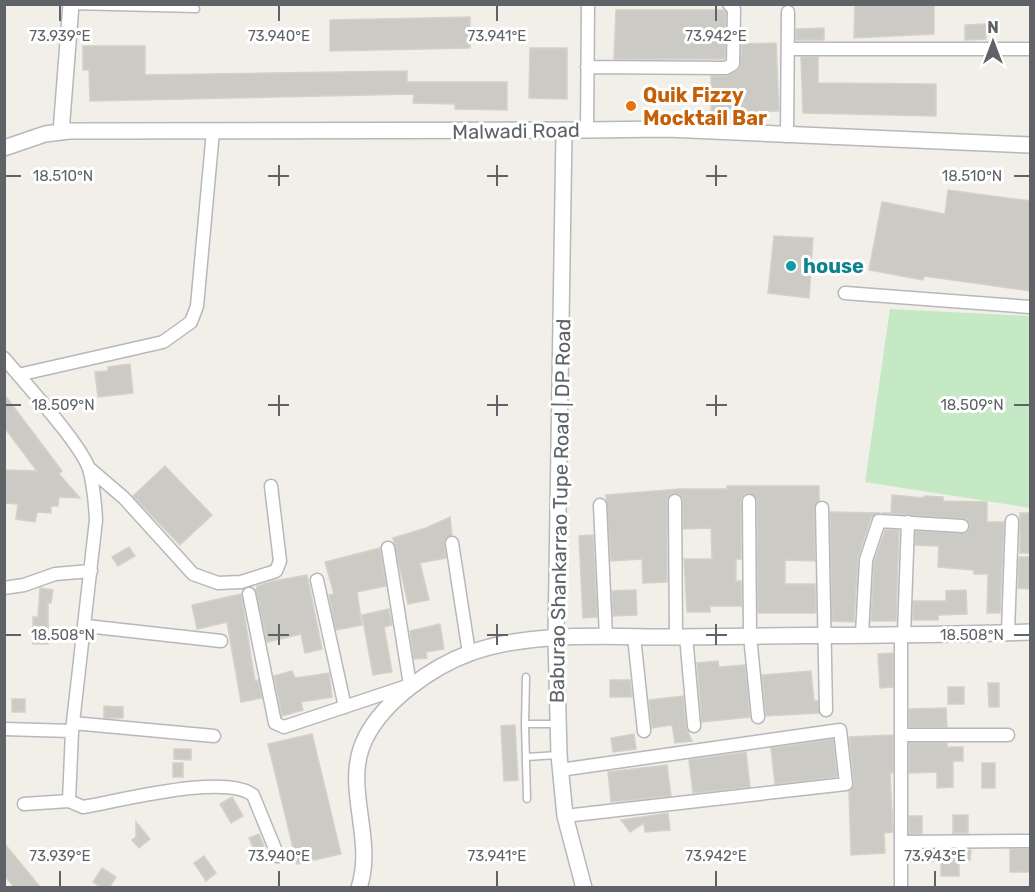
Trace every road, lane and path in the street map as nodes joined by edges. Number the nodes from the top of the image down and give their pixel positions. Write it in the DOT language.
graph roads {
  1 [pos="588,4"];
  2 [pos="729,4"];
  3 [pos="71,5"];
  4 [pos="196,9"];
  5 [pos="788,12"];
  6 [pos="789,49"];
  7 [pos="1030,49"];
  8 [pos="587,67"];
  9 [pos="587,130"];
  10 [pos="213,131"];
  11 [pos="61,132"];
  12 [pos="564,132"];
  13 [pos="787,136"];
  14 [pos="1030,146"];
  15 [pos="4,148"];
  16 [pos="845,293"];
  17 [pos="1030,307"];
  18 [pos="4,358"];
  19 [pos="18,375"];
  20 [pos="89,468"];
  21 [pos="271,486"];
  22 [pos="675,501"];
  23 [pos="749,501"];
  24 [pos="600,505"];
  25 [pos="822,508"];
  26 [pos="1012,521"];
  27 [pos="908,522"];
  28 [pos="962,526"];
  29 [pos="452,543"];
  30 [pos="388,548"];
  31 [pos="91,571"];
  32 [pos="317,580"];
  33 [pos="4,588"];
  34 [pos="249,594"];
  35 [pos="86,626"];
  36 [pos="1030,632"];
  37 [pos="1008,633"];
  38 [pos="862,634"];
  39 [pos="902,634"];
  40 [pos="822,635"];
  41 [pos="750,636"];
  42 [pos="606,637"];
  43 [pos="634,637"];
  44 [pos="681,637"];
  45 [pos="556,638"];
  46 [pos="221,641"];
  47 [pos="470,653"];
  48 [pos="526,677"];
  49 [pos="410,685"];
  50 [pos="345,707"];
  51 [pos="826,710"];
  52 [pos="758,717"];
  53 [pos="525,724"];
  54 [pos="558,724"];
  55 [pos="694,726"];
  56 [pos="72,727"];
  57 [pos="4,729"];
  58 [pos="644,731"];
  59 [pos="901,735"];
  60 [pos="1008,735"];
  61 [pos="214,736"];
  62 [pos="526,757"];
  63 [pos="559,762"];
  64 [pos="527,799"];
  65 [pos="69,801"];
  66 [pos="24,804"];
  67 [pos="565,816"];
  68 [pos="1030,841"];
  69 [pos="901,842"];
  70 [pos="278,856"];
  71 [pos="359,888"];
  72 [pos="584,888"];
  73 [pos="901,888"];
  1 -- 8 [label="street"];
  2 -- 8 [label="street"];
  3 -- 4 [label="lane"];
  3 -- 11 [label="street"];
  5 -- 6 [label="street"];
  6 -- 7 [label="street"];
  6 -- 13 [label="street"];
  8 -- 9 [label="street"];
  9 -- 12 [label="street, Malwadi Road"];
  9 -- 13 [label="street, Malwadi Road"];
  10 -- 11 [label="street, Malwadi Road"];
  10 -- 12 [label="street, Malwadi Road"];
  10 -- 19 [label="street"];
  11 -- 15 [label="street, Malwadi Road"];
  12 -- 45 [label="street, Baburao Shankarrao Tupe Road | DP Road"];
  13 -- 14 [label="street, Malwadi Road"];
  16 -- 17 [label="street"];
  18 -- 19 [label="street"];
  19 -- 20 [label="street"];
  20 -- 21 [label="street"];
  20 -- 31 [label="street"];
  22 -- 44 [label="street"];
  23 -- 41 [label="street"];
  24 -- 42 [label="street"];
  25 -- 40 [label="street"];
  26 -- 37 [label="street"];
  27 -- 28 [label="street"];
  27 -- 38 [label="street"];
  27 -- 39 [label="street"];
  29 -- 47 [label="street"];
  30 -- 49 [label="street"];
  31 -- 33 [label="street"];
  31 -- 35 [label="street"];
  32 -- 50 [label="street"];
  34 -- 50 [label="street"];
  35 -- 46 [label="street"];
  35 -- 56 [label="street"];
  36 -- 37 [label="street"];
  37 -- 39 [label="street"];
  38 -- 39 [label="street"];
  38 -- 40 [label="street"];
  39 -- 59 [label="street"];
  40 -- 41 [label="street"];
  40 -- 51 [label="street"];
  41 -- 44 [label="street"];
  41 -- 52 [label="street"];
  42 -- 43 [label="street"];
  42 -- 45 [label="street"];
  43 -- 44 [label="street"];
  43 -- 58 [label="street"];
  44 -- 55 [label="street"];
  45 -- 47 [label="street"];
  45 -- 54 [label="street, Baburao Shankarrao Tupe Road | DP Road"];
  47 -- 49 [label="street"];
  48 -- 53 [label="lane"];
  49 -- 50 [label="street"];
  49 -- 71 [label="street"];
  53 -- 54 [label="lane"];
  53 -- 62 [label="lane"];
  54 -- 63 [label="street, Baburao Shankarrao Tupe Road | DP Road"];
  56 -- 57 [label="street"];
  56 -- 61 [label="street"];
  56 -- 65 [label="street"];
  59 -- 60 [label="street"];
  59 -- 69 [label="street"];
  62 -- 63 [label="lane"];
  62 -- 64 [label="lane"];
  63 -- 67 [label="street, Baburao Shankarrao Tupe Road | DP Road"];
  63 -- 67 [label="street"];
  65 -- 66 [label="street"];
  65 -- 70 [label="street"];
  67 -- 72 [label="street, Baburao Shankarrao Tupe Road | DP Road"];
  68 -- 69 [label="street"];
  69 -- 73 [label="street"];
}
